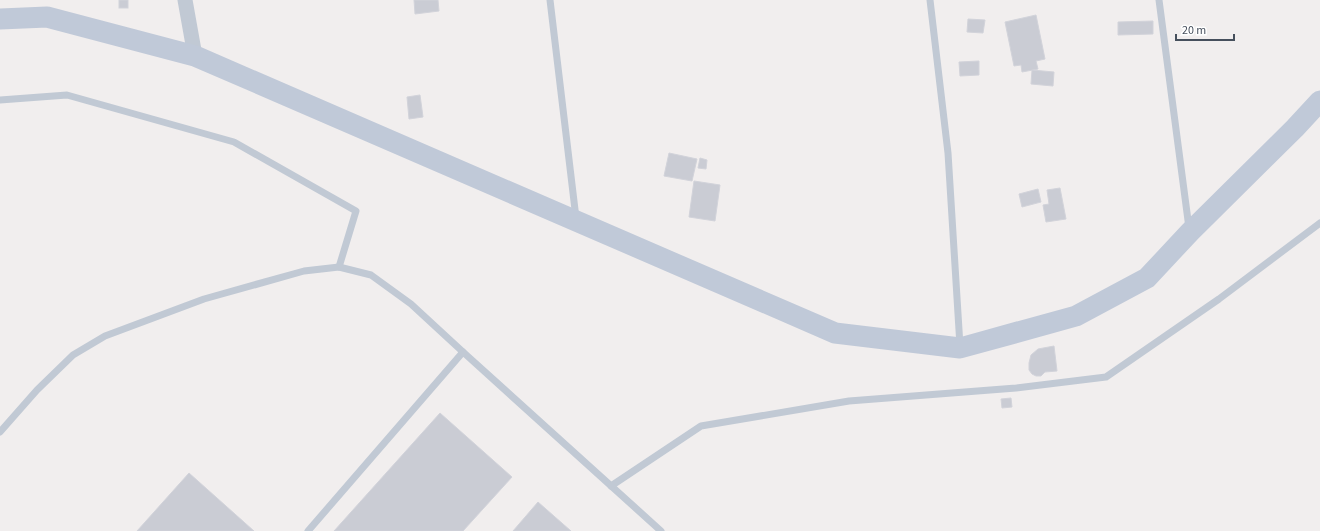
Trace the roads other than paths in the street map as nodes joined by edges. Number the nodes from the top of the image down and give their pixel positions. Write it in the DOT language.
graph roads {
  1 [pos="185,0"];
  2 [pos="550,0"];
  3 [pos="930,0"];
  4 [pos="1159,0"];
  5 [pos="0,19"];
  6 [pos="195,56"];
  7 [pos="0,100"];
  8 [pos="1320,101"];
  9 [pos="576,220"];
  10 [pos="1320,223"];
  11 [pos="1190,232"];
  12 [pos="340,267"];
  13 [pos="960,348"];
  14 [pos="463,352"];
  15 [pos="0,432"];
  16 [pos="611,486"];
  17 [pos="308,531"];
  18 [pos="661,531"];
  1 -- 6 [label="street"];
  2 -- 9 [label="lane"];
  3 -- 13 [label="lane"];
  4 -- 11 [label="lane"];
  5 -- 6 [label="street"];
  6 -- 9 [label="street"];
  7 -- 12 [label="lane"];
  8 -- 11 [label="street"];
  9 -- 13 [label="street"];
  10 -- 16 [label="lane"];
  11 -- 13 [label="street"];
  12 -- 14 [label="lane"];
  12 -- 15 [label="lane"];
  14 -- 16 [label="lane"];
  14 -- 17 [label="lane"];
  16 -- 18 [label="lane"];
}
